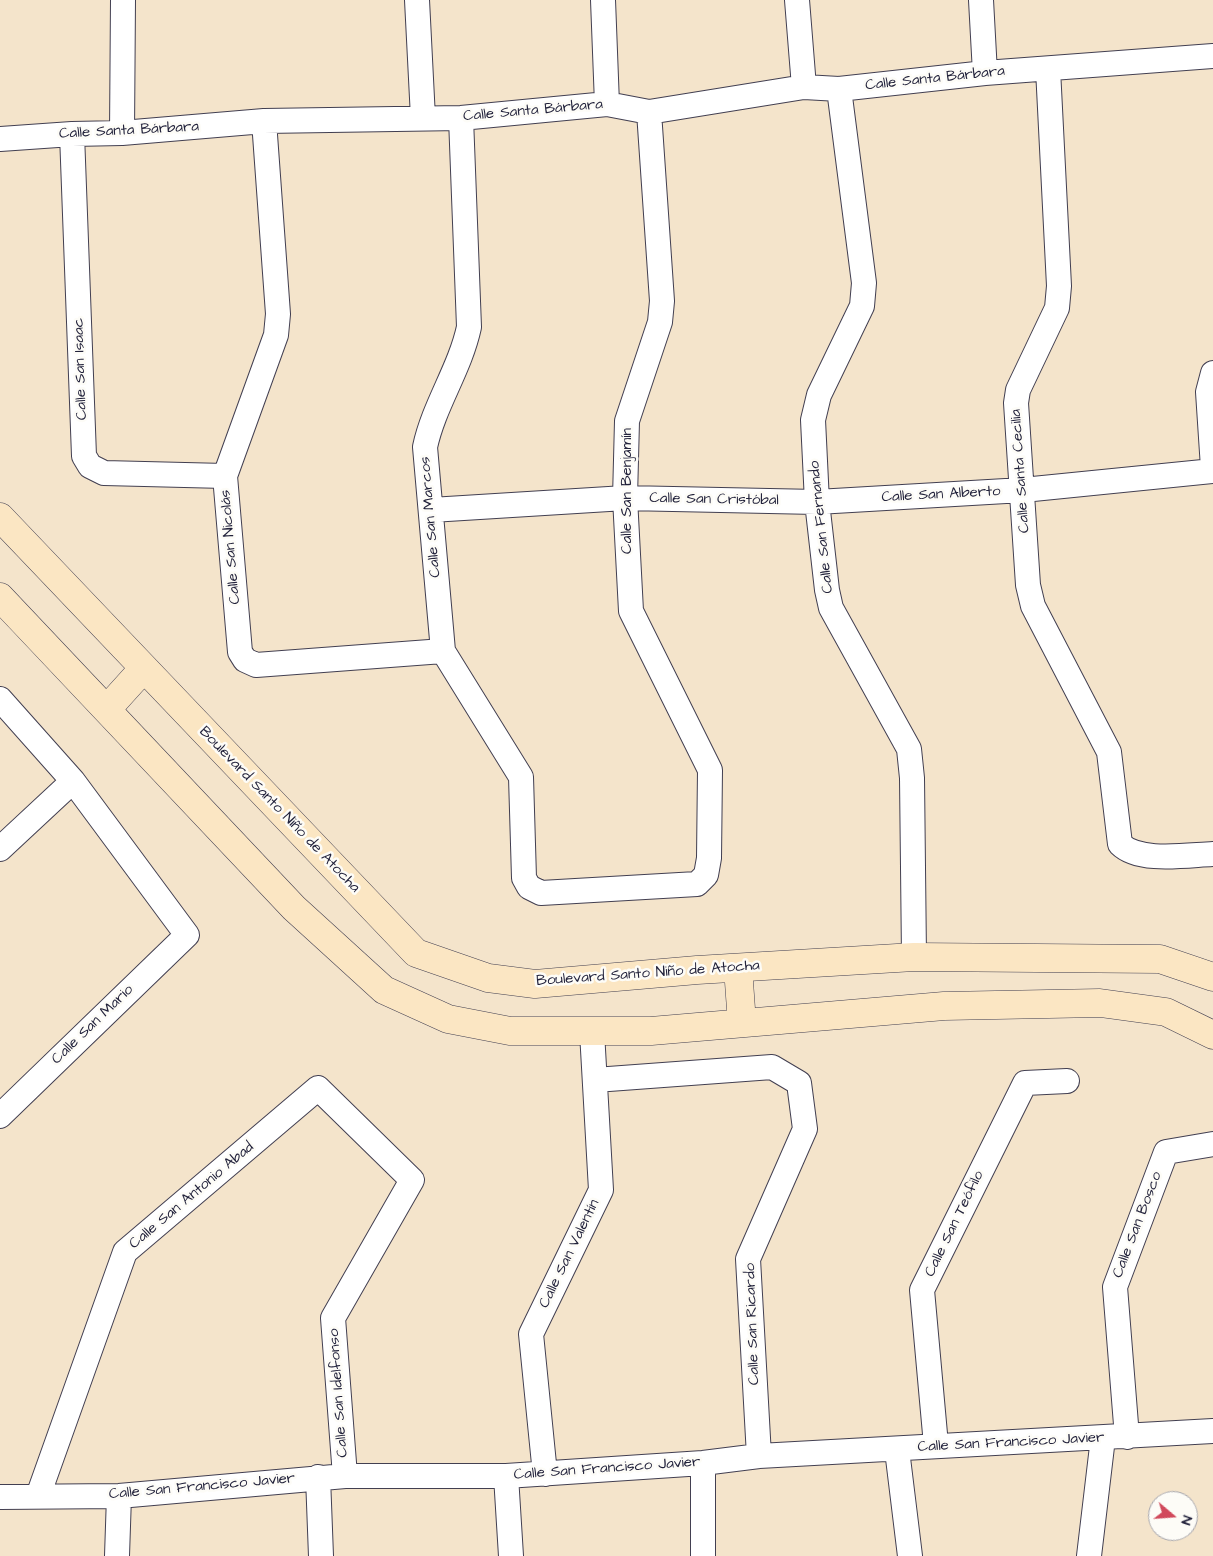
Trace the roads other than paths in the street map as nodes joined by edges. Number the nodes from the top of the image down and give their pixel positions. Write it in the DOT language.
graph roads {
  1 [pos="123,0"];
  2 [pos="416,0"];
  3 [pos="603,0"];
  4 [pos="797,0"];
  5 [pos="981,0"];
  6 [pos="1213,56"];
  7 [pos="1048,69"];
  8 [pos="985,73"];
  9 [pos="804,88"];
  10 [pos="839,90"];
  11 [pos="607,104"];
  12 [pos="649,112"];
  13 [pos="423,118"];
  14 [pos="461,118"];
  15 [pos="264,121"];
  16 [pos="122,133"];
  17 [pos="72,134"];
  18 [pos="0,139"];
  19 [pos="1213,373"];
  20 [pos="1213,469"];
  21 [pos="226,476"];
  22 [pos="1022,490"];
  23 [pos="625,498"];
  24 [pos="817,502"];
  25 [pos="431,510"];
  26 [pos="0,517"];
  27 [pos="0,597"];
  28 [pos="443,651"];
  29 [pos="144,668"];
  30 [pos="0,699"];
  31 [pos="107,709"];
  32 [pos="73,781"];
  33 [pos="0,848"];
  34 [pos="1213,854"];
  35 [pos="541,893"];
  36 [pos="914,957"];
  37 [pos="738,968"];
  38 [pos="1213,977"];
  39 [pos="742,1023"];
  40 [pos="592,1032"];
  41 [pos="1213,1035"];
  42 [pos="595,1080"];
  43 [pos="1067,1081"];
  44 [pos="0,1116"];
  45 [pos="1213,1144"];
  46 [pos="412,1180"];
  47 [pos="1213,1431"];
  48 [pos="1127,1437"];
  49 [pos="1103,1438"];
  50 [pos="936,1446"];
  51 [pos="897,1450"];
  52 [pos="759,1456"];
  53 [pos="703,1463"];
  54 [pos="545,1474"];
  55 [pos="345,1476"];
  56 [pos="506,1476"];
  57 [pos="318,1477"];
  58 [pos="38,1496"];
  59 [pos="119,1496"];
  60 [pos="0,1497"];
  61 [pos="117,1556"];
  62 [pos="321,1556"];
  63 [pos="511,1556"];
  64 [pos="703,1556"];
  65 [pos="910,1556"];
  66 [pos="1089,1556"];
  1 -- 16 [label="street"];
  2 -- 13 [label="street"];
  3 -- 11 [label="street"];
  4 -- 9 [label="street"];
  5 -- 8 [label="street"];
  6 -- 7 [label="street, Calle Santa Bárbara"];
  7 -- 8 [label="street, Calle Santa Bárbara"];
  7 -- 22 [label="street, Calle Santa Cecilia"];
  8 -- 10 [label="street, Calle Santa Bárbara"];
  9 -- 10 [label="street, Calle Santa Bárbara"];
  9 -- 12 [label="street, Calle Santa Bárbara"];
  10 -- 24 [label="street, Calle San Fernando"];
  11 -- 12 [label="street, Calle Santa Bárbara"];
  11 -- 14 [label="street, Calle Santa Bárbara"];
  12 -- 23 [label="street, Calle San Benjamín"];
  13 -- 14 [label="street, Calle Santa Bárbara"];
  13 -- 15 [label="street, Calle Santa Bárbara"];
  14 -- 25 [label="street, Calle San Marcos"];
  15 -- 16 [label="street, Calle Santa Bárbara"];
  15 -- 21 [label="street, Calle San Nicolás"];
  16 -- 17 [label="street, Calle Santa Bárbara"];
  17 -- 18 [label="street, Calle Santa Bárbara"];
  17 -- 21 [label="street, Calle San Isaac"];
  19 -- 20 [label="street"];
  20 -- 22 [label="street, Calle San Alberto"];
  21 -- 28 [label="street, Calle San Nicolás"];
  22 -- 24 [label="street, Calle San Alberto"];
  22 -- 34 [label="street, Calle Santa Cecilia"];
  23 -- 24 [label="street, Calle San Cristóbal"];
  23 -- 25 [label="street, Calle San Cristóbal"];
  23 -- 35 [label="street, Calle San Benjamín"];
  24 -- 36 [label="street, Calle San Fernando"];
  25 -- 28 [label="street, Calle San Marcos"];
  26 -- 29 [label="street, Boulevard Santo Niño de Atocha"];
  27 -- 31 [label="street"];
  28 -- 35 [label="street, Calle San Marcos"];
  29 -- 31 [label="street"];
  29 -- 37 [label="street, Boulevard Santo Niño de Atocha"];
  30 -- 32 [label="street"];
  31 -- 40 [label="street"];
  32 -- 33 [label="street"];
  32 -- 44 [label="street, Calle San Mario"];
  36 -- 37 [label="street, Boulevard Santo Niño de Atocha"];
  36 -- 38 [label="street, Boulevard Santo Niño de Atocha"];
  37 -- 39 [label="street"];
  39 -- 40 [label="street"];
  39 -- 41 [label="street"];
  40 -- 42 [label="street, Calle San Valentín"];
  42 -- 52 [label="street, Calle San Ricardo"];
  42 -- 54 [label="street, Calle San Valentín"];
  43 -- 50 [label="street, Calle San Teófilo"];
  45 -- 48 [label="street, Calle San Bosco"];
  46 -- 55 [label="street, Calle San Idelfonso"];
  46 -- 58 [label="street, Calle San Antonio Abad"];
  47 -- 48 [label="street, Calle San Francisco Javier"];
  48 -- 49 [label="street, Calle San Francisco Javier"];
  49 -- 50 [label="street, Calle San Francisco Javier"];
  49 -- 66 [label="street"];
  50 -- 51 [label="street, Calle San Francisco Javier"];
  51 -- 52 [label="street, Calle San Francisco Javier"];
  51 -- 65 [label="street"];
  52 -- 53 [label="street, Calle San Francisco Javier"];
  53 -- 54 [label="street, Calle San Francisco Javier"];
  53 -- 64 [label="street"];
  54 -- 56 [label="street, Calle San Francisco Javier"];
  55 -- 56 [label="street, Calle San Francisco Javier"];
  55 -- 57 [label="street, Calle San Francisco Javier"];
  56 -- 63 [label="street"];
  57 -- 59 [label="street, Calle San Francisco Javier"];
  57 -- 62 [label="street"];
  58 -- 59 [label="street, Calle San Francisco Javier"];
  58 -- 60 [label="street, Calle San Francisco Javier"];
  59 -- 61 [label="street"];
}
